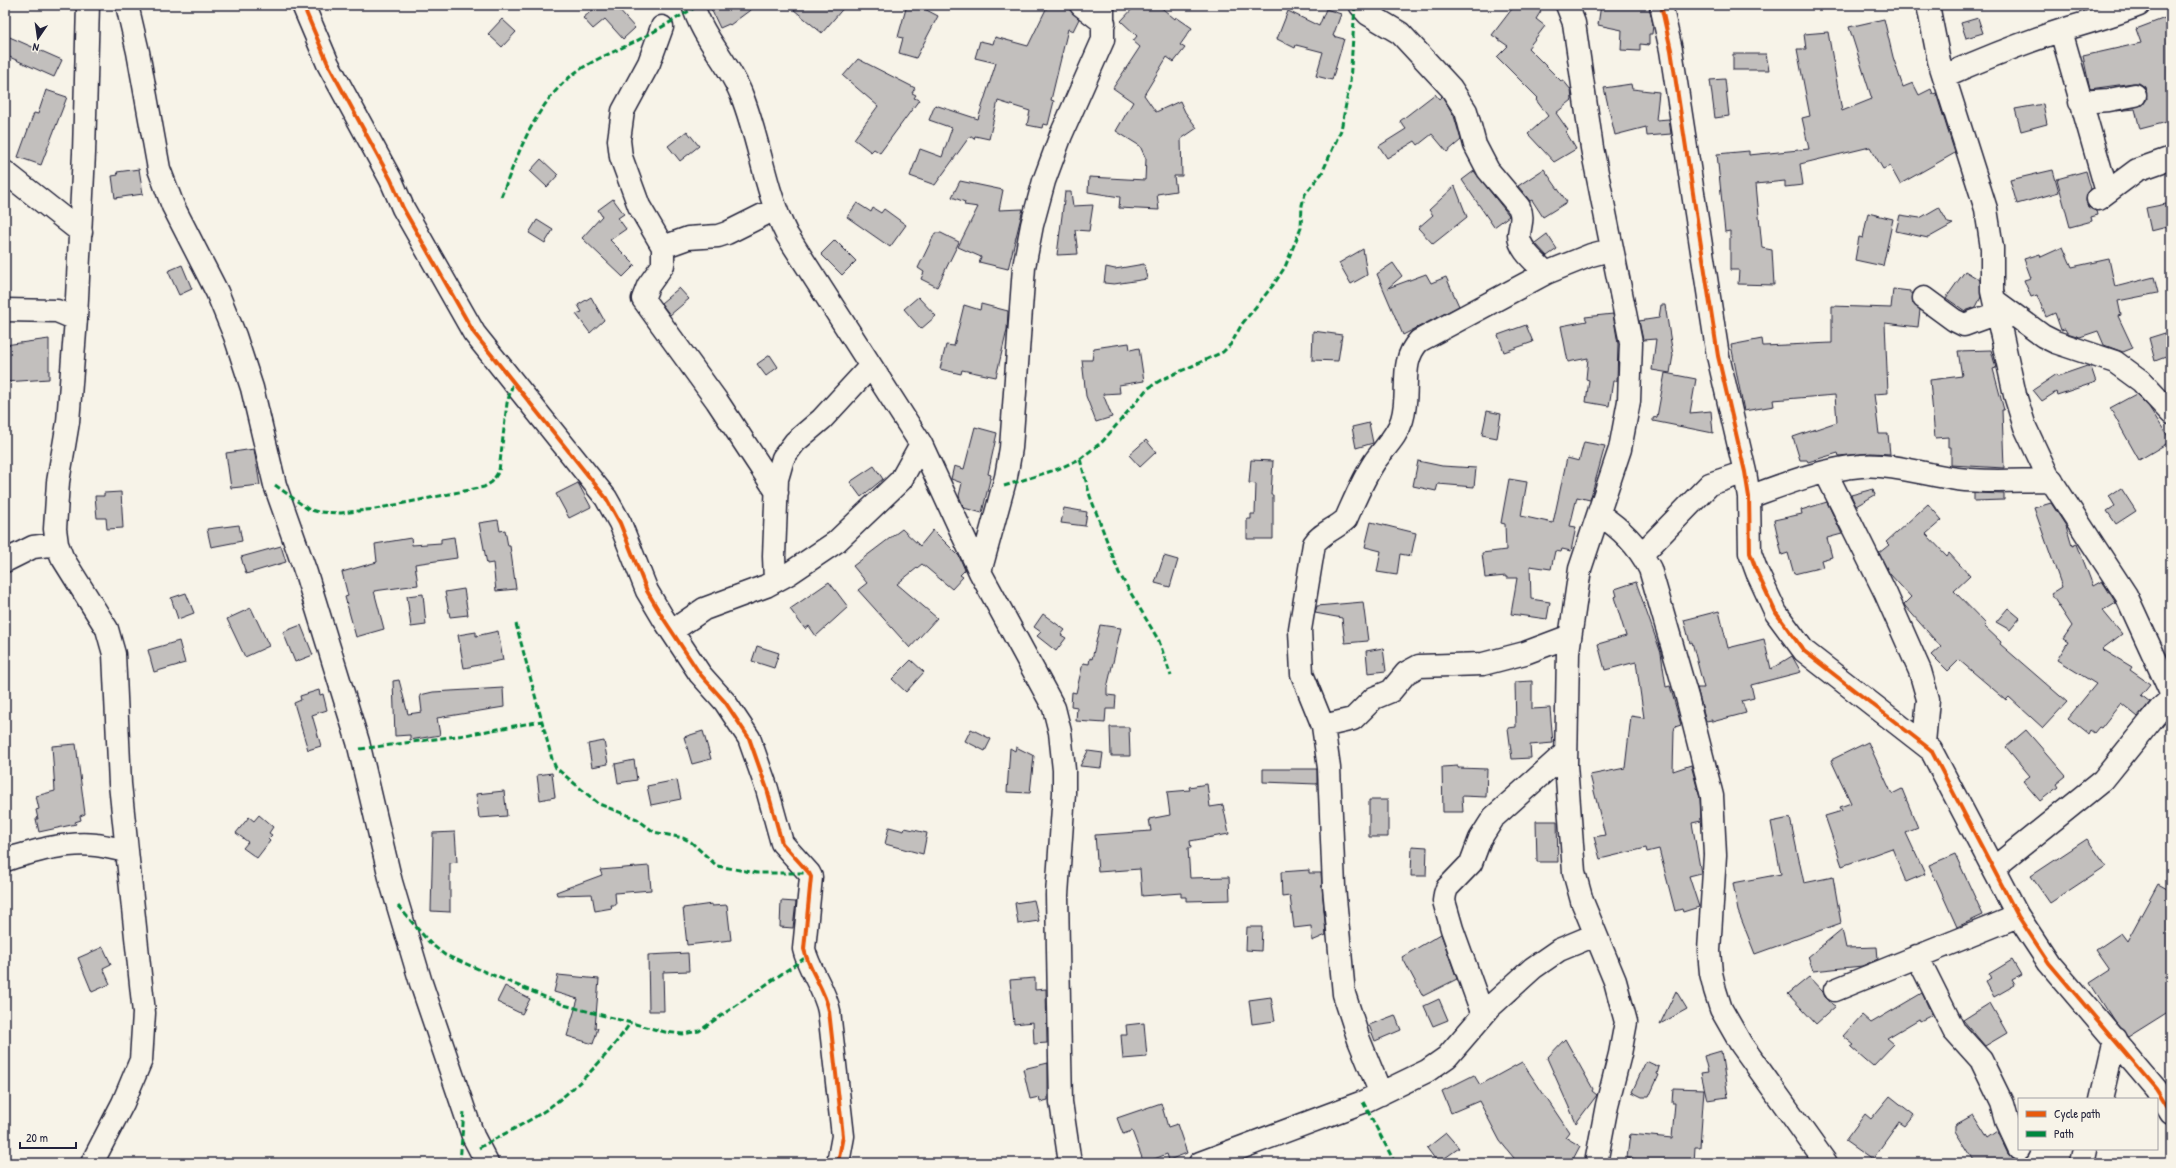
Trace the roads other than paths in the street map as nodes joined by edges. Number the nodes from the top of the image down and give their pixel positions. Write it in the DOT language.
graph roads {
  1 [pos="88,5"];
  2 [pos="127,5"];
  3 [pos="303,5"];
  4 [pos="693,5"];
  5 [pos="1082,5"];
  6 [pos="1360,5"];
  7 [pos="1567,5"];
  8 [pos="1661,5"];
  9 [pos="1928,5"];
  10 [pos="2139,5"];
  11 [pos="1104,14"];
  12 [pos="662,27"];
  13 [pos="2061,31"];
  14 [pos="1944,76"];
  15 [pos="2136,95"];
  16 [pos="2080,102"];
  17 [pos="2171,158"];
  18 [pos="5,172"];
  19 [pos="775,209"];
  20 [pos="81,232"];
  21 [pos="663,247"];
  22 [pos="1610,250"];
  23 [pos="1546,273"];
  24 [pos="1924,298"];
  25 [pos="1995,306"];
  26 [pos="5,310"];
  27 [pos="76,319"];
  28 [pos="870,367"];
  29 [pos="2171,413"];
  30 [pos="921,444"];
  31 [pos="1745,472"];
  32 [pos="1826,472"];
  33 [pos="2052,480"];
  34 [pos="777,492"];
  35 [pos="1749,497"];
  36 [pos="1599,514"];
  37 [pos="58,544"];
  38 [pos="1642,554"];
  39 [pos="5,561"];
  40 [pos="980,572"];
  41 [pos="775,580"];
  42 [pos="672,631"];
  43 [pos="1570,636"];
  44 [pos="2171,693"];
  45 [pos="2171,699"];
  46 [pos="1323,726"];
  47 [pos="1924,743"];
  48 [pos="1565,753"];
  49 [pos="126,851"];
  50 [pos="5,860"];
  51 [pos="1994,868"];
  52 [pos="2018,916"];
  53 [pos="1595,935"];
  54 [pos="1917,956"];
  55 [pos="1835,990"];
  56 [pos="1483,1015"];
  57 [pos="2115,1039"];
  58 [pos="1381,1094"];
  59 [pos="2101,1098"];
  60 [pos="2171,1113"];
  61 [pos="2018,1144"];
  62 [pos="2021,1150"];
  63 [pos="2085,1150"];
  64 [pos="92,1163"];
  65 [pos="487,1163"];
  66 [pos="838,1163"];
  67 [pos="1070,1163"];
  68 [pos="1200,1163"];
  69 [pos="1596,1163"];
  70 [pos="1826,1163"];
  71 [pos="2028,1163"];
  72 [pos="2082,1163"];
  1 -- 20 [label="street"];
  2 -- 65 [label="street"];
  3 -- 42 [label="street"];
  4 -- 19 [label="street"];
  5 -- 11 [label="street"];
  6 -- 23 [label="street"];
  7 -- 22 [label="street"];
  8 -- 31 [label="street"];
  9 -- 14 [label="street"];
  10 -- 13 [label="street"];
  11 -- 40 [label="street"];
  12 -- 21 [label="street"];
  13 -- 14 [label="street"];
  13 -- 16 [label="street"];
  14 -- 25 [label="street"];
  15 -- 16 [label="street"];
  16 -- 17 [label="street"];
  18 -- 20 [label="street"];
  19 -- 21 [label="street"];
  19 -- 28 [label="street"];
  20 -- 27 [label="street"];
  21 -- 34 [label="street"];
  22 -- 23 [label="street"];
  22 -- 36 [label="street"];
  23 -- 46 [label="street"];
  24 -- 25 [label="street"];
  25 -- 29 [label="street"];
  25 -- 33 [label="street"];
  26 -- 27 [label="street"];
  27 -- 37 [label="street"];
  28 -- 30 [label="street"];
  28 -- 34 [label="street"];
  30 -- 40 [label="street"];
  30 -- 41 [label="street"];
  31 -- 35 [label="street"];
  31 -- 38 [label="street"];
  32 -- 33 [label="street"];
  32 -- 35 [label="street"];
  32 -- 47 [label="street"];
  33 -- 44 [label="street"];
  34 -- 41 [label="street"];
  35 -- 47 [label="street"];
  36 -- 38 [label="street"];
  36 -- 43 [label="street"];
  37 -- 39 [label="street"];
  37 -- 49 [label="street"];
  38 -- 70 [label="street"];
  40 -- 67 [label="street"];
  41 -- 42 [label="street"];
  42 -- 66 [label="street"];
  43 -- 46 [label="street"];
  43 -- 48 [label="street"];
  45 -- 51 [label="street"];
  46 -- 58 [label="street"];
  47 -- 51 [label="street"];
  48 -- 53 [label="street"];
  48 -- 56 [label="street"];
  49 -- 50 [label="street"];
  49 -- 64 [label="street"];
  51 -- 52 [label="street"];
  52 -- 54 [label="street"];
  52 -- 57 [label="street"];
  53 -- 56 [label="street"];
  53 -- 69 [label="street"];
  54 -- 55 [label="street"];
  54 -- 61 [label="street"];
  56 -- 58 [label="street"];
  57 -- 59 [label="street"];
  57 -- 60 [label="street"];
  58 -- 68 [label="street"];
  62 -- 71 [label="street"];
  63 -- 72 [label="street"];
}
